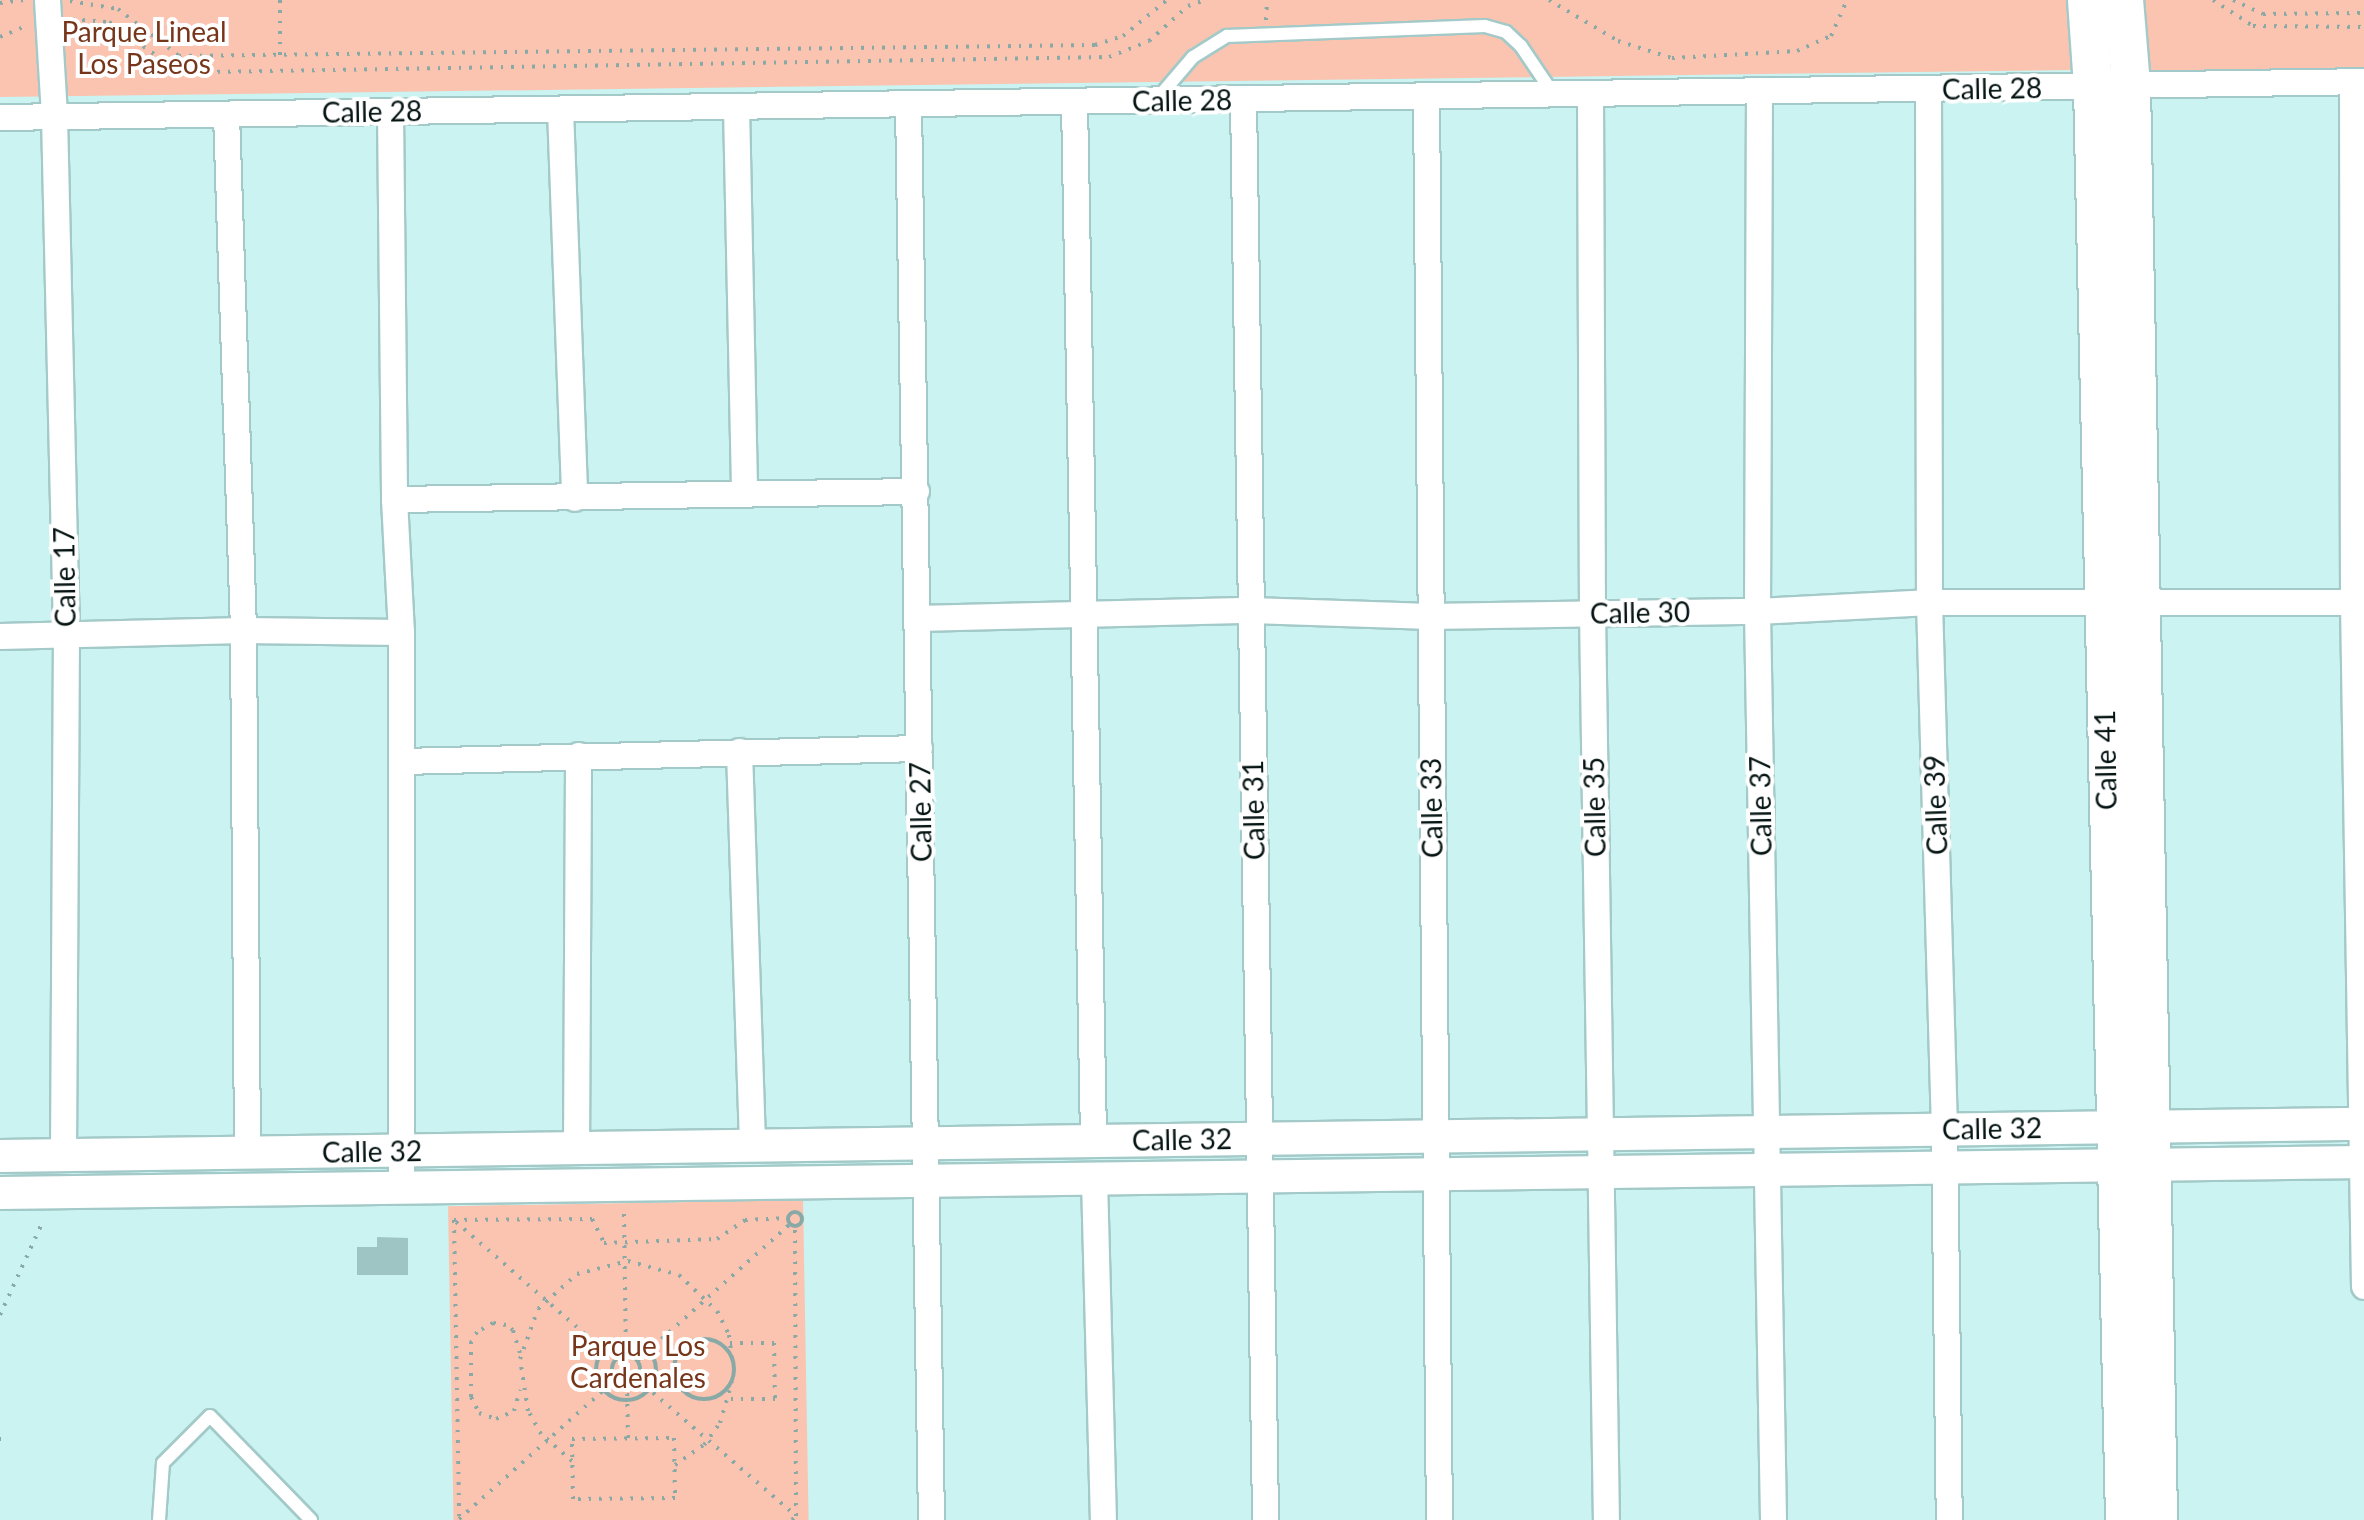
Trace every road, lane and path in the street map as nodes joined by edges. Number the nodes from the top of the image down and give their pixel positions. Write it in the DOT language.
graph roads {
  1 [pos="24,0"];
  2 [pos="66,0"];
  3 [pos="280,0"];
  4 [pos="1167,0"];
  5 [pos="1204,0"];
  6 [pos="1548,0"];
  7 [pos="1847,0"];
  8 [pos="2087,0"];
  9 [pos="2124,0"];
  10 [pos="2213,0"];
  11 [pos="2232,0"];
  12 [pos="0,3"];
  13 [pos="48,10"];
  14 [pos="2364,13"];
  15 [pos="2364,26"];
  16 [pos="0,37"];
  17 [pos="280,55"];
  18 [pos="2358,82"];
  19 [pos="2112,86"];
  20 [pos="1928,89"];
  21 [pos="1758,92"];
  22 [pos="1554,94"];
  23 [pos="1590,94"];
  24 [pos="1426,96"];
  25 [pos="1243,99"];
  26 [pos="1157,100"];
  27 [pos="1074,101"];
  28 [pos="908,104"];
  29 [pos="736,106"];
  30 [pos="560,109"];
  31 [pos="390,111"];
  32 [pos="226,114"];
  33 [pos="54,116"];
  34 [pos="0,117"];
  35 [pos="916,490"];
  36 [pos="744,493"];
  37 [pos="574,498"];
  38 [pos="394,499"];
  39 [pos="2102,600"];
  40 [pos="1929,602"];
  41 [pos="2140,602"];
  42 [pos="2358,602"];
  43 [pos="1250,610"];
  44 [pos="1757,610"];
  45 [pos="1592,612"];
  46 [pos="1083,614"];
  47 [pos="1428,616"];
  48 [pos="916,618"];
  49 [pos="243,630"];
  50 [pos="401,632"];
  51 [pos="66,634"];
  52 [pos="0,636"];
  53 [pos="919,748"];
  54 [pos="740,752"];
  55 [pos="578,755"];
  56 [pos="402,761"];
  57 [pos="2364,1124"];
  58 [pos="2131,1127"];
  59 [pos="1944,1128"];
  60 [pos="1765,1131"];
  61 [pos="1598,1133"];
  62 [pos="1436,1136"];
  63 [pos="1258,1138"];
  64 [pos="1093,1140"];
  65 [pos="925,1143"];
  66 [pos="752,1145"];
  67 [pos="576,1148"];
  68 [pos="402,1150"];
  69 [pos="248,1152"];
  70 [pos="64,1155"];
  71 [pos="0,1156"];
  72 [pos="2363,1162"];
  73 [pos="2134,1166"];
  74 [pos="1944,1167"];
  75 [pos="1765,1170"];
  76 [pos="1599,1172"];
  77 [pos="1436,1174"];
  78 [pos="1262,1177"];
  79 [pos="1094,1179"];
  80 [pos="925,1181"];
  81 [pos="401,1188"];
  82 [pos="0,1193"];
  83 [pos="624,1207"];
  84 [pos="48,1212"];
  85 [pos="454,1220"];
  86 [pos="791,1223"];
  87 [pos="624,1242"];
  88 [pos="624,1262"];
  89 [pos="2364,1286"];
  90 [pos="707,1298"];
  91 [pos="546,1300"];
  92 [pos="0,1314"];
  93 [pos="626,1340"];
  94 [pos="730,1343"];
  95 [pos="603,1349"];
  96 [pos="649,1350"];
  97 [pos="626,1354"];
  98 [pos="520,1359"];
  99 [pos="615,1360"];
  100 [pos="638,1360"];
  101 [pos="732,1361"];
  102 [pos="733,1373"];
  103 [pos="616,1379"];
  104 [pos="637,1379"];
  105 [pos="626,1383"];
  106 [pos="521,1385"];
  107 [pos="649,1389"];
  108 [pos="604,1390"];
  109 [pos="730,1399"];
  110 [pos="627,1400"];
  111 [pos="548,1440"];
  112 [pos="708,1440"];
  113 [pos="628,1441"];
  114 [pos="572,1461"];
  115 [pos="675,1465"];
  116 [pos="794,1518"];
  117 [pos="158,1520"];
  118 [pos="311,1520"];
  119 [pos="460,1520"];
  120 [pos="931,1520"];
  121 [pos="1103,1520"];
  122 [pos="1265,1520"];
  123 [pos="1439,1520"];
  124 [pos="1606,1520"];
  125 [pos="1773,1520"];
  126 [pos="1949,1520"];
  127 [pos="2125,1520"];
  128 [pos="2158,1520"];
  1 -- 12 [label="path"];
  2 -- 17 [label="path"];
  3 -- 17 [label="path"];
  4 -- 17 [label="path"];
  5 -- 13 [label="path"];
  6 -- 7 [label="path"];
  8 -- 19 [label="main road, Calle 41"];
  9 -- 19 [label="main road, Calle 41"];
  10 -- 15 [label="path"];
  11 -- 14 [label="path"];
  13 -- 16 [label="path"];
  13 -- 33 [label="street, Calle 17"];
  18 -- 19 [label="street, Calle 28"];
  18 -- 42 [label="street"];
  19 -- 20 [label="street, Calle 28"];
  19 -- 39 [label="main road, Calle 41"];
  19 -- 41 [label="main road, Calle 41"];
  20 -- 21 [label="street, Calle 28"];
  20 -- 40 [label="street, Calle 39"];
  21 -- 23 [label="street, Calle 28"];
  21 -- 44 [label="street, Calle 37"];
  22 -- 23 [label="street, Calle 28"];
  22 -- 24 [label="street, Calle 28"];
  22 -- 26 [label="lane"];
  23 -- 45 [label="street, Calle 35"];
  24 -- 25 [label="street, Calle 28"];
  24 -- 47 [label="street, Calle 33"];
  25 -- 26 [label="street, Calle 28"];
  25 -- 43 [label="street, Calle 31"];
  26 -- 27 [label="street, Calle 28"];
  27 -- 28 [label="street, Calle 28"];
  27 -- 46 [label="street"];
  28 -- 29 [label="street, Calle 28"];
  28 -- 35 [label="street, Calle 27"];
  29 -- 30 [label="street, Calle 28"];
  29 -- 36 [label="street"];
  30 -- 31 [label="street, Calle 28"];
  30 -- 37 [label="street"];
  31 -- 32 [label="street, Calle 28"];
  31 -- 38 [label="street"];
  32 -- 33 [label="street, Calle 28"];
  32 -- 49 [label="street"];
  33 -- 34 [label="street, Calle 28"];
  33 -- 51 [label="street, Calle 17"];
  35 -- 36 [label="street"];
  35 -- 48 [label="street, Calle 27"];
  36 -- 37 [label="street"];
  37 -- 38 [label="street"];
  38 -- 50 [label="street"];
  39 -- 40 [label="street, Calle 30"];
  39 -- 41 [label="street, Calle 30"];
  39 -- 58 [label="main road, Calle 41"];
  40 -- 44 [label="street, Calle 30"];
  40 -- 59 [label="street, Calle 39"];
  41 -- 42 [label="street, Calle 30"];
  41 -- 58 [label="main road, Calle 41"];
  42 -- 57 [label="street"];
  43 -- 46 [label="street, Calle 30"];
  43 -- 47 [label="street, Calle 30"];
  43 -- 63 [label="street, Calle 31"];
  44 -- 45 [label="street, Calle 30"];
  44 -- 60 [label="street, Calle 37"];
  45 -- 47 [label="street, Calle 30"];
  45 -- 61 [label="street, Calle 35"];
  46 -- 48 [label="street, Calle 30"];
  46 -- 64 [label="street"];
  47 -- 62 [label="street, Calle 33"];
  48 -- 53 [label="street, Calle 27"];
  49 -- 50 [label="street"];
  49 -- 51 [label="street"];
  49 -- 69 [label="street"];
  50 -- 56 [label="street"];
  51 -- 52 [label="street"];
  51 -- 70 [label="street, Calle 17"];
  53 -- 54 [label="street"];
  53 -- 65 [label="street, Calle 27"];
  54 -- 55 [label="street"];
  54 -- 66 [label="street"];
  55 -- 56 [label="street"];
  55 -- 67 [label="street"];
  56 -- 68 [label="street"];
  57 -- 58 [label="street, Calle 32"];
  57 -- 72 [label="street"];
  58 -- 59 [label="street, Calle 32"];
  58 -- 73 [label="main road, Calle 41"];
  59 -- 60 [label="street, Calle 32"];
  59 -- 74 [label="street, Calle 39"];
  60 -- 61 [label="street, Calle 32"];
  60 -- 75 [label="street, Calle 37"];
  61 -- 62 [label="street, Calle 32"];
  61 -- 76 [label="street, Calle 35"];
  62 -- 63 [label="street, Calle 32"];
  62 -- 77 [label="street, Calle 33"];
  63 -- 64 [label="street, Calle 32"];
  63 -- 78 [label="street, Calle 31"];
  64 -- 65 [label="street, Calle 32"];
  65 -- 66 [label="street, Calle 32"];
  65 -- 80 [label="street, Calle 27"];
  66 -- 67 [label="street, Calle 32"];
  67 -- 68 [label="street, Calle 32"];
  68 -- 69 [label="street, Calle 32"];
  68 -- 81 [label="street"];
  69 -- 70 [label="street, Calle 32"];
  70 -- 71 [label="street, Calle 32"];
  72 -- 73 [label="street, Calle 32"];
  72 -- 89 [label="street"];
  73 -- 74 [label="street, Calle 32"];
  73 -- 127 [label="main road, Calle 41"];
  73 -- 128 [label="main road, Calle 41"];
  74 -- 75 [label="street, Calle 32"];
  74 -- 126 [label="street, Calle 39"];
  75 -- 76 [label="street, Calle 32"];
  75 -- 125 [label="street, Calle 37"];
  76 -- 77 [label="street, Calle 32"];
  76 -- 124 [label="street, Calle 35"];
  77 -- 78 [label="street, Calle 32"];
  77 -- 123 [label="street, Calle 33"];
  78 -- 79 [label="street, Calle 32"];
  78 -- 122 [label="street, Calle 31"];
  79 -- 80 [label="street, Calle 32"];
  79 -- 121 [label="street"];
  80 -- 81 [label="street, Calle 32"];
  80 -- 120 [label="street, Calle 27"];
  81 -- 82 [label="street, Calle 32"];
  83 -- 87 [label="path"];
  84 -- 92 [label="path"];
  85 -- 87 [label="path"];
  85 -- 91 [label="path"];
  85 -- 119 [label="path"];
  86 -- 87 [label="path"];
  86 -- 90 [label="path"];
  86 -- 116 [label="path"];
  87 -- 88 [label="path"];
  88 -- 90 [label="path"];
  88 -- 91 [label="path"];
  88 -- 93 [label="path"];
  90 -- 94 [label="path"];
  90 -- 96 [label="path"];
  91 -- 95 [label="path"];
  91 -- 98 [label="path"];
  93 -- 95 [label="path"];
  93 -- 96 [label="path"];
  93 -- 97 [label="path"];
  94 -- 101 [label="path"];
  94 -- 109 [label="path"];
  95 -- 99 [label="path"];
  95 -- 108 [label="path"];
  96 -- 100 [label="path"];
  96 -- 107 [label="path"];
  97 -- 99 [label="path"];
  97 -- 100 [label="path"];
  98 -- 106 [label="path"];
  98 -- 106 [label="path"];
  99 -- 103 [label="path"];
  100 -- 104 [label="path"];
  101 -- 102 [label="path"];
  101 -- 102 [label="path"];
  102 -- 109 [label="path"];
  103 -- 105 [label="path"];
  103 -- 108 [label="path"];
  104 -- 105 [label="path"];
  104 -- 107 [label="path"];
  105 -- 110 [label="path"];
  106 -- 111 [label="path"];
  107 -- 110 [label="path"];
  107 -- 112 [label="path"];
  108 -- 110 [label="path"];
  108 -- 111 [label="path"];
  109 -- 112 [label="path"];
  110 -- 113 [label="path"];
  111 -- 114 [label="path"];
  111 -- 119 [label="path"];
  112 -- 115 [label="path"];
  112 -- 116 [label="path"];
  113 -- 114 [label="path"];
  113 -- 115 [label="path"];
  114 -- 115 [label="path"];
  117 -- 118 [label="lane"];
}
